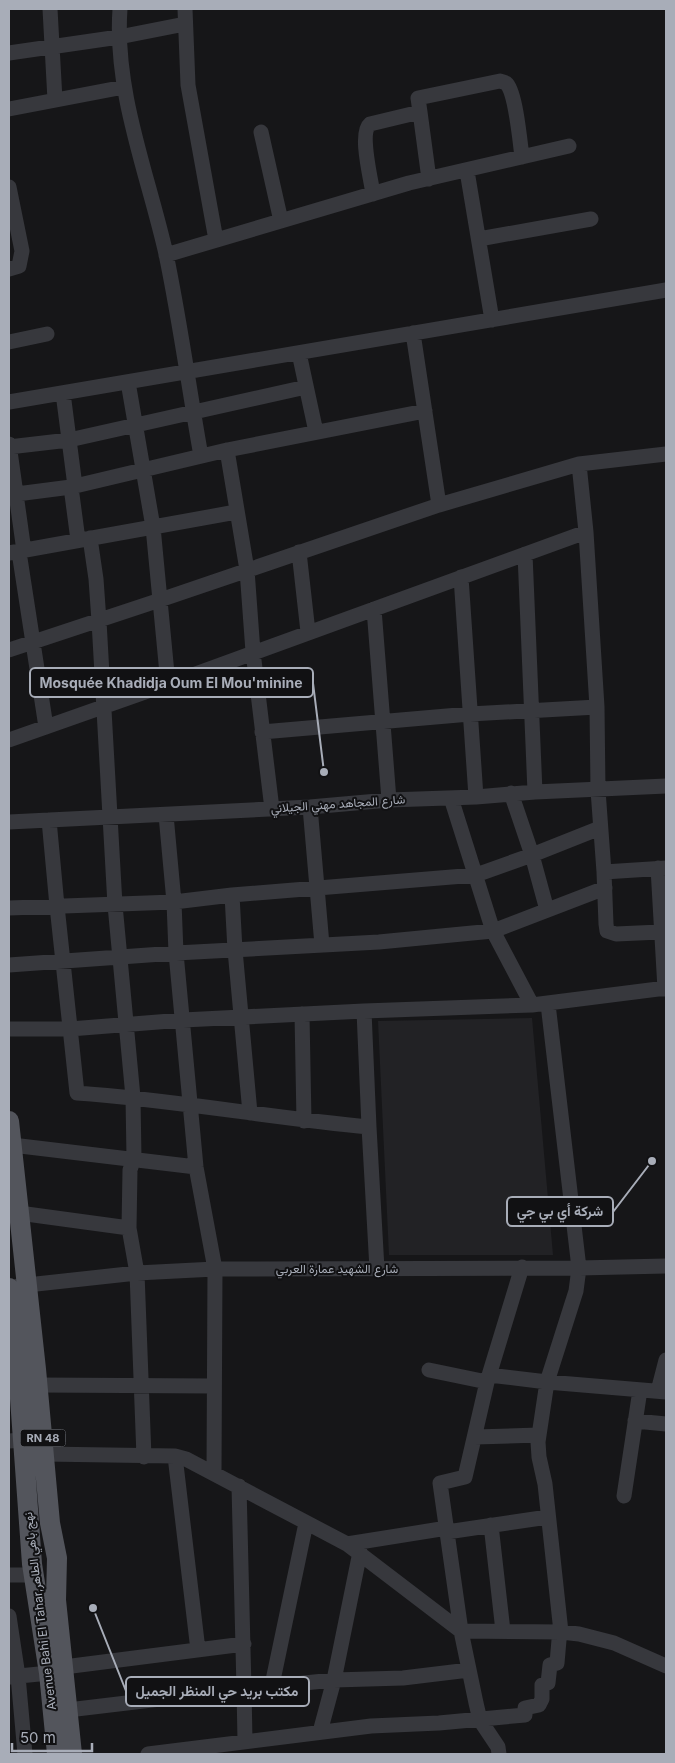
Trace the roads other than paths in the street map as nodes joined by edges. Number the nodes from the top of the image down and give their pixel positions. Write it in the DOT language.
graph roads {
  1 [pos="50,9"];
  2 [pos="120,9"];
  3 [pos="185,9"];
  4 [pos="185,24"];
  5 [pos="119,37"];
  6 [pos="52,46"];
  7 [pos="9,53"];
  8 [pos="124,87"];
  9 [pos="55,100"];
  10 [pos="9,109"];
  11 [pos="420,112"];
  12 [pos="261,132"];
  13 [pos="569,146"];
  14 [pos="522,157"];
  15 [pos="467,171"];
  16 [pos="428,179"];
  17 [pos="9,187"];
  18 [pos="373,194"];
  19 [pos="11,212"];
  20 [pos="591,219"];
  21 [pos="281,221"];
  22 [pos="479,239"];
  23 [pos="216,240"];
  24 [pos="166,254"];
  25 [pos="9,269"];
  26 [pos="666,290"];
  27 [pos="492,320"];
  28 [pos="413,333"];
  29 [pos="47,334"];
  30 [pos="9,342"];
  31 [pos="299,353"];
  32 [pos="187,372"];
  33 [pos="128,382"];
  34 [pos="306,388"];
  35 [pos="63,393"];
  36 [pos="9,402"];
  37 [pos="193,411"];
  38 [pos="424,411"];
  39 [pos="136,424"];
  40 [pos="316,432"];
  41 [pos="69,440"];
  42 [pos="9,446"];
  43 [pos="227,450"];
  44 [pos="666,454"];
  45 [pos="201,456"];
  46 [pos="579,464"];
  47 [pos="144,470"];
  48 [pos="73,487"];
  49 [pos="12,494"];
  50 [pos="439,505"];
  51 [pos="236,512"];
  52 [pos="153,527"];
  53 [pos="586,532"];
  54 [pos="84,539"];
  55 [pos="17,552"];
  56 [pos="299,552"];
  57 [pos="525,554"];
  58 [pos="247,570"];
  59 [pos="460,577"];
  60 [pos="160,600"];
  61 [pos="374,609"];
  62 [pos="99,621"];
  63 [pos="308,632"];
  64 [pos="33,641"];
  65 [pos="9,650"];
  66 [pos="253,652"];
  67 [pos="168,684"];
  68 [pos="104,707"];
  69 [pos="597,707"];
  70 [pos="531,711"];
  71 [pos="470,714"];
  72 [pos="382,721"];
  73 [pos="46,726"];
  74 [pos="262,732"];
  75 [pos="9,740"];
  76 [pos="666,786"];
  77 [pos="598,790"];
  78 [pos="535,792"];
  79 [pos="511,793"];
  80 [pos="476,797"];
  81 [pos="451,798"];
  82 [pos="389,800"];
  83 [pos="310,807"];
  84 [pos="272,809"];
  85 [pos="166,815"];
  86 [pos="110,816"];
  87 [pos="49,820"];
  88 [pos="9,822"];
  89 [pos="600,828"];
  90 [pos="532,855"];
  91 [pos="662,868"];
  92 [pos="604,872"];
  93 [pos="476,875"];
  94 [pos="317,888"];
  95 [pos="605,888"];
  96 [pos="232,896"];
  97 [pos="174,902"];
  98 [pos="115,905"];
  99 [pos="57,906"];
  100 [pos="9,908"];
  101 [pos="547,910"];
  102 [pos="493,930"];
  103 [pos="660,932"];
  104 [pos="322,945"];
  105 [pos="235,950"];
  106 [pos="176,953"];
  107 [pos="120,957"];
  108 [pos="63,962"];
  109 [pos="9,965"];
  110 [pos="666,988"];
  111 [pos="548,1004"];
  112 [pos="532,1005"];
  113 [pos="364,1011"];
  114 [pos="302,1014"];
  115 [pos="242,1017"];
  116 [pos="183,1020"];
  117 [pos="126,1024"];
  118 [pos="9,1029"];
  119 [pos="70,1029"];
  120 [pos="133,1097"];
  121 [pos="191,1104"];
  122 [pos="250,1113"];
  123 [pos="9,1121"];
  124 [pos="304,1121"];
  125 [pos="369,1127"];
  126 [pos="12,1145"];
  127 [pos="134,1158"];
  128 [pos="196,1167"];
  129 [pos="19,1213"];
  130 [pos="129,1228"];
  131 [pos="666,1266"];
  132 [pos="522,1267"];
  133 [pos="377,1268"];
  134 [pos="579,1268"];
  135 [pos="215,1269"];
  136 [pos="137,1273"];
  137 [pos="14,1286"];
  138 [pos="666,1360"];
  139 [pos="429,1370"];
  140 [pos="25,1375"];
  141 [pos="488,1379"];
  142 [pos="547,1382"];
  143 [pos="141,1386"];
  144 [pos="214,1386"];
  145 [pos="640,1390"];
  146 [pos="662,1391"];
  147 [pos="635,1421"];
  148 [pos="666,1424"];
  149 [pos="539,1435"];
  150 [pos="475,1436"];
  151 [pos="16,1440"];
  152 [pos="44,1454"];
  153 [pos="175,1456"];
  154 [pos="144,1457"];
  155 [pos="214,1473"];
  156 [pos="238,1486"];
  157 [pos="624,1496"];
  158 [pos="548,1517"];
  159 [pos="306,1523"];
  160 [pos="491,1525"];
  161 [pos="447,1530"];
  162 [pos="347,1544"];
  163 [pos="360,1552"];
  164 [pos="34,1574"];
  165 [pos="9,1575"];
  166 [pos="9,1617"];
  167 [pos="461,1631"];
  168 [pos="503,1632"];
  169 [pos="561,1632"];
  170 [pos="244,1644"];
  171 [pos="198,1650"];
  172 [pos="666,1666"];
  173 [pos="56,1670"];
  174 [pos="469,1670"];
  175 [pos="13,1676"];
  176 [pos="334,1680"];
  177 [pos="272,1685"];
  178 [pos="244,1689"];
  179 [pos="68,1710"];
  180 [pos="480,1720"];
  181 [pos="16,1725"];
  182 [pos="320,1732"];
  183 [pos="245,1741"];
  184 [pos="25,1754"];
  185 [pos="57,1754"];
  186 [pos="72,1754"];
  187 [pos="148,1754"];
  188 [pos="500,1754"];
  1 -- 6 [label="street"];
  2 -- 5 [label="street"];
  3 -- 4 [label="street"];
  4 -- 5 [label="street"];
  4 -- 23 [label="street"];
  5 -- 6 [label="street"];
  5 -- 8 [label="street"];
  6 -- 7 [label="street"];
  6 -- 9 [label="street"];
  8 -- 9 [label="street"];
  8 -- 24 [label="street"];
  9 -- 10 [label="street"];
  11 -- 14 [label="street"];
  11 -- 16 [label="street"];
  11 -- 18 [label="street"];
  12 -- 21 [label="street"];
  13 -- 14 [label="street"];
  14 -- 15 [label="street"];
  15 -- 16 [label="street"];
  15 -- 22 [label="street"];
  16 -- 18 [label="street"];
  17 -- 19 [label="street"];
  18 -- 21 [label="street"];
  19 -- 25 [label="street"];
  20 -- 22 [label="street"];
  21 -- 23 [label="street"];
  22 -- 27 [label="street"];
  23 -- 24 [label="street"];
  24 -- 32 [label="street"];
  26 -- 27 [label="street"];
  27 -- 28 [label="street"];
  28 -- 31 [label="street"];
  28 -- 38 [label="street"];
  29 -- 30 [label="street"];
  31 -- 32 [label="street"];
  31 -- 34 [label="street"];
  32 -- 33 [label="street"];
  32 -- 37 [label="street"];
  33 -- 35 [label="street"];
  33 -- 39 [label="street"];
  34 -- 37 [label="street"];
  34 -- 40 [label="street"];
  35 -- 36 [label="street"];
  35 -- 41 [label="street"];
  37 -- 39 [label="street"];
  37 -- 45 [label="street"];
  38 -- 40 [label="street"];
  38 -- 50 [label="street"];
  39 -- 41 [label="street"];
  39 -- 47 [label="street"];
  40 -- 43 [label="street"];
  41 -- 42 [label="street"];
  41 -- 48 [label="street"];
  42 -- 49 [label="street"];
  43 -- 45 [label="street"];
  43 -- 51 [label="street"];
  44 -- 46 [label="street"];
  45 -- 47 [label="street"];
  46 -- 50 [label="street"];
  46 -- 53 [label="street"];
  47 -- 48 [label="street"];
  47 -- 52 [label="street"];
  48 -- 49 [label="street"];
  48 -- 54 [label="street"];
  49 -- 55 [label="street"];
  50 -- 56 [label="street"];
  51 -- 52 [label="street"];
  51 -- 58 [label="street"];
  52 -- 54 [label="street"];
  52 -- 60 [label="street"];
  53 -- 57 [label="street"];
  53 -- 69 [label="street"];
  54 -- 55 [label="street"];
  54 -- 62 [label="street"];
  55 -- 64 [label="street"];
  56 -- 58 [label="street"];
  56 -- 63 [label="street"];
  57 -- 59 [label="street"];
  57 -- 70 [label="street"];
  58 -- 60 [label="street"];
  58 -- 66 [label="street"];
  59 -- 61 [label="street"];
  59 -- 71 [label="street"];
  60 -- 62 [label="street"];
  60 -- 67 [label="street"];
  61 -- 63 [label="street"];
  61 -- 72 [label="street"];
  62 -- 64 [label="street"];
  62 -- 68 [label="street"];
  63 -- 66 [label="street"];
  64 -- 65 [label="street"];
  64 -- 73 [label="street"];
  66 -- 67 [label="street"];
  66 -- 74 [label="street"];
  67 -- 68 [label="street"];
  68 -- 73 [label="street"];
  68 -- 86 [label="street"];
  69 -- 70 [label="street"];
  69 -- 77 [label="street"];
  70 -- 71 [label="street"];
  70 -- 78 [label="street"];
  71 -- 72 [label="street"];
  71 -- 80 [label="street"];
  72 -- 74 [label="street"];
  72 -- 82 [label="street"];
  73 -- 75 [label="street"];
  74 -- 84 [label="street"];
  76 -- 77 [label="street, شارع المجاهد مهني الجيلاني"];
  77 -- 78 [label="street, شارع المجاهد مهني الجيلاني"];
  77 -- 89 [label="street"];
  78 -- 79 [label="street, شارع المجاهد مهني الجيلاني"];
  79 -- 80 [label="street, شارع المجاهد مهني الجيلاني"];
  79 -- 90 [label="street"];
  80 -- 81 [label="street, شارع المجاهد مهني الجيلاني"];
  81 -- 82 [label="street, شارع المجاهد مهني الجيلاني"];
  81 -- 93 [label="street"];
  82 -- 83 [label="street, شارع المجاهد مهني الجيلاني"];
  83 -- 84 [label="street, شارع المجاهد مهني الجيلاني"];
  83 -- 94 [label="street"];
  84 -- 85 [label="street, شارع المجاهد مهني الجيلاني"];
  85 -- 86 [label="street, شارع المجاهد مهني الجيلاني"];
  85 -- 97 [label="street"];
  86 -- 87 [label="street, شارع المجاهد مهني الجيلاني"];
  86 -- 98 [label="street"];
  87 -- 88 [label="street, شارع المجاهد مهني الجيلاني"];
  87 -- 99 [label="street"];
  89 -- 90 [label="street"];
  89 -- 92 [label="street"];
  90 -- 93 [label="street"];
  90 -- 101 [label="street"];
  91 -- 92 [label="street"];
  91 -- 103 [label="street"];
  92 -- 95 [label="street"];
  93 -- 94 [label="street"];
  93 -- 102 [label="street"];
  94 -- 96 [label="street"];
  94 -- 104 [label="street"];
  95 -- 101 [label="street"];
  95 -- 103 [label="street"];
  96 -- 97 [label="street"];
  96 -- 105 [label="street"];
  97 -- 98 [label="street"];
  97 -- 106 [label="street"];
  98 -- 99 [label="street"];
  98 -- 107 [label="street"];
  99 -- 100 [label="street"];
  99 -- 108 [label="street"];
  101 -- 102 [label="street"];
  102 -- 104 [label="street"];
  102 -- 112 [label="street"];
  103 -- 110 [label="street"];
  104 -- 105 [label="street"];
  105 -- 106 [label="street"];
  105 -- 115 [label="street"];
  106 -- 107 [label="street"];
  106 -- 116 [label="street"];
  107 -- 108 [label="street"];
  107 -- 117 [label="street"];
  108 -- 109 [label="street"];
  108 -- 119 [label="street"];
  110 -- 111 [label="street"];
  111 -- 112 [label="street"];
  111 -- 134 [label="street"];
  112 -- 113 [label="street"];
  113 -- 114 [label="street"];
  113 -- 125 [label="street"];
  114 -- 115 [label="street"];
  114 -- 124 [label="street"];
  115 -- 116 [label="street"];
  115 -- 122 [label="street"];
  116 -- 117 [label="street"];
  116 -- 121 [label="street"];
  117 -- 119 [label="street"];
  117 -- 120 [label="street"];
  118 -- 119 [label="street"];
  119 -- 120 [label="street"];
  120 -- 121 [label="street"];
  120 -- 127 [label="street"];
  121 -- 122 [label="street"];
  121 -- 128 [label="street"];
  122 -- 124 [label="street"];
  123 -- 126 [label="main road, Avenue Bahi El Tahar,نهج باهي الطاهر / RN 48"];
  124 -- 125 [label="street"];
  125 -- 133 [label="street"];
  126 -- 127 [label="street"];
  126 -- 129 [label="main road, Avenue Bahi El Tahar,نهج باهي الطاهر / RN 48"];
  127 -- 128 [label="street"];
  127 -- 130 [label="street"];
  128 -- 135 [label="street"];
  129 -- 130 [label="street"];
  129 -- 137 [label="main road, Avenue Bahi El Tahar,نهج باهي الطاهر / RN 48"];
  130 -- 136 [label="street"];
  131 -- 134 [label="street, شارع الشهيد عمارة العربي"];
  132 -- 133 [label="street, شارع الشهيد عمارة العربي"];
  132 -- 134 [label="street, شارع الشهيد عمارة العربي"];
  132 -- 141 [label="street"];
  133 -- 135 [label="street, شارع الشهيد عمارة العربي"];
  134 -- 142 [label="street"];
  135 -- 136 [label="street, شارع الشهيد عمارة العربي"];
  135 -- 144 [label="street"];
  136 -- 137 [label="street, شارع الشهيد عمارة العربي"];
  136 -- 143 [label="street"];
  137 -- 140 [label="main road, Avenue Bahi El Tahar,نهج باهي الطاهر / RN 48"];
  138 -- 146 [label="street"];
  139 -- 141 [label="street"];
  140 -- 143 [label="street"];
  140 -- 151 [label="main road, Avenue Bahi El Tahar,نهج باهي الطاهر / RN 48"];
  140 -- 152 [label="main road, Avenue Bahi El Tahar,نهج باهي الطاهر / RN 48"];
  141 -- 142 [label="street"];
  141 -- 150 [label="street"];
  142 -- 145 [label="street"];
  142 -- 149 [label="street"];
  143 -- 144 [label="street"];
  143 -- 154 [label="street"];
  144 -- 155 [label="street"];
  145 -- 146 [label="street"];
  145 -- 147 [label="street"];
  147 -- 148 [label="street"];
  147 -- 157 [label="street"];
  149 -- 150 [label="street"];
  149 -- 158 [label="street"];
  150 -- 161 [label="street"];
  151 -- 164 [label="main road, Avenue Bahi El Tahar,نهج باهي الطاهر / RN 48"];
  152 -- 154 [label="street"];
  152 -- 173 [label="main road, Avenue Bahi El Tahar,نهج باهي الطاهر / RN 48"];
  153 -- 154 [label="street"];
  153 -- 155 [label="street"];
  153 -- 171 [label="street"];
  155 -- 156 [label="street"];
  156 -- 159 [label="street"];
  156 -- 170 [label="street"];
  158 -- 160 [label="street"];
  158 -- 169 [label="street"];
  159 -- 162 [label="street"];
  159 -- 177 [label="street"];
  160 -- 161 [label="street"];
  160 -- 168 [label="street"];
  161 -- 162 [label="street"];
  161 -- 167 [label="street"];
  162 -- 163 [label="street"];
  163 -- 167 [label="street"];
  163 -- 176 [label="street"];
  164 -- 165 [label="street"];
  164 -- 173 [label="main road, Avenue Bahi El Tahar,نهج باهي الطاهر / RN 48"];
  166 -- 175 [label="street"];
  167 -- 168 [label="street"];
  167 -- 174 [label="street"];
  168 -- 169 [label="street"];
  169 -- 172 [label="street"];
  169 -- 180 [label="street"];
  170 -- 171 [label="street"];
  170 -- 178 [label="street"];
  171 -- 173 [label="street"];
  173 -- 175 [label="street"];
  173 -- 179 [label="main road, Avenue Bahi El Tahar,نهج باهي الطاهر / RN 48"];
  173 -- 185 [label="main road, Avenue Bahi El Tahar,نهج باهي الطاهر / RN 48"];
  174 -- 176 [label="street"];
  174 -- 180 [label="street"];
  175 -- 181 [label="street"];
  176 -- 177 [label="street"];
  176 -- 182 [label="street"];
  177 -- 178 [label="street"];
  178 -- 179 [label="street"];
  178 -- 183 [label="street"];
  179 -- 186 [label="main road, Avenue Bahi El Tahar,نهج باهي الطاهر / RN 48"];
  180 -- 182 [label="street"];
  180 -- 188 [label="street"];
  181 -- 184 [label="street"];
  182 -- 183 [label="street"];
  183 -- 187 [label="street"];
}
